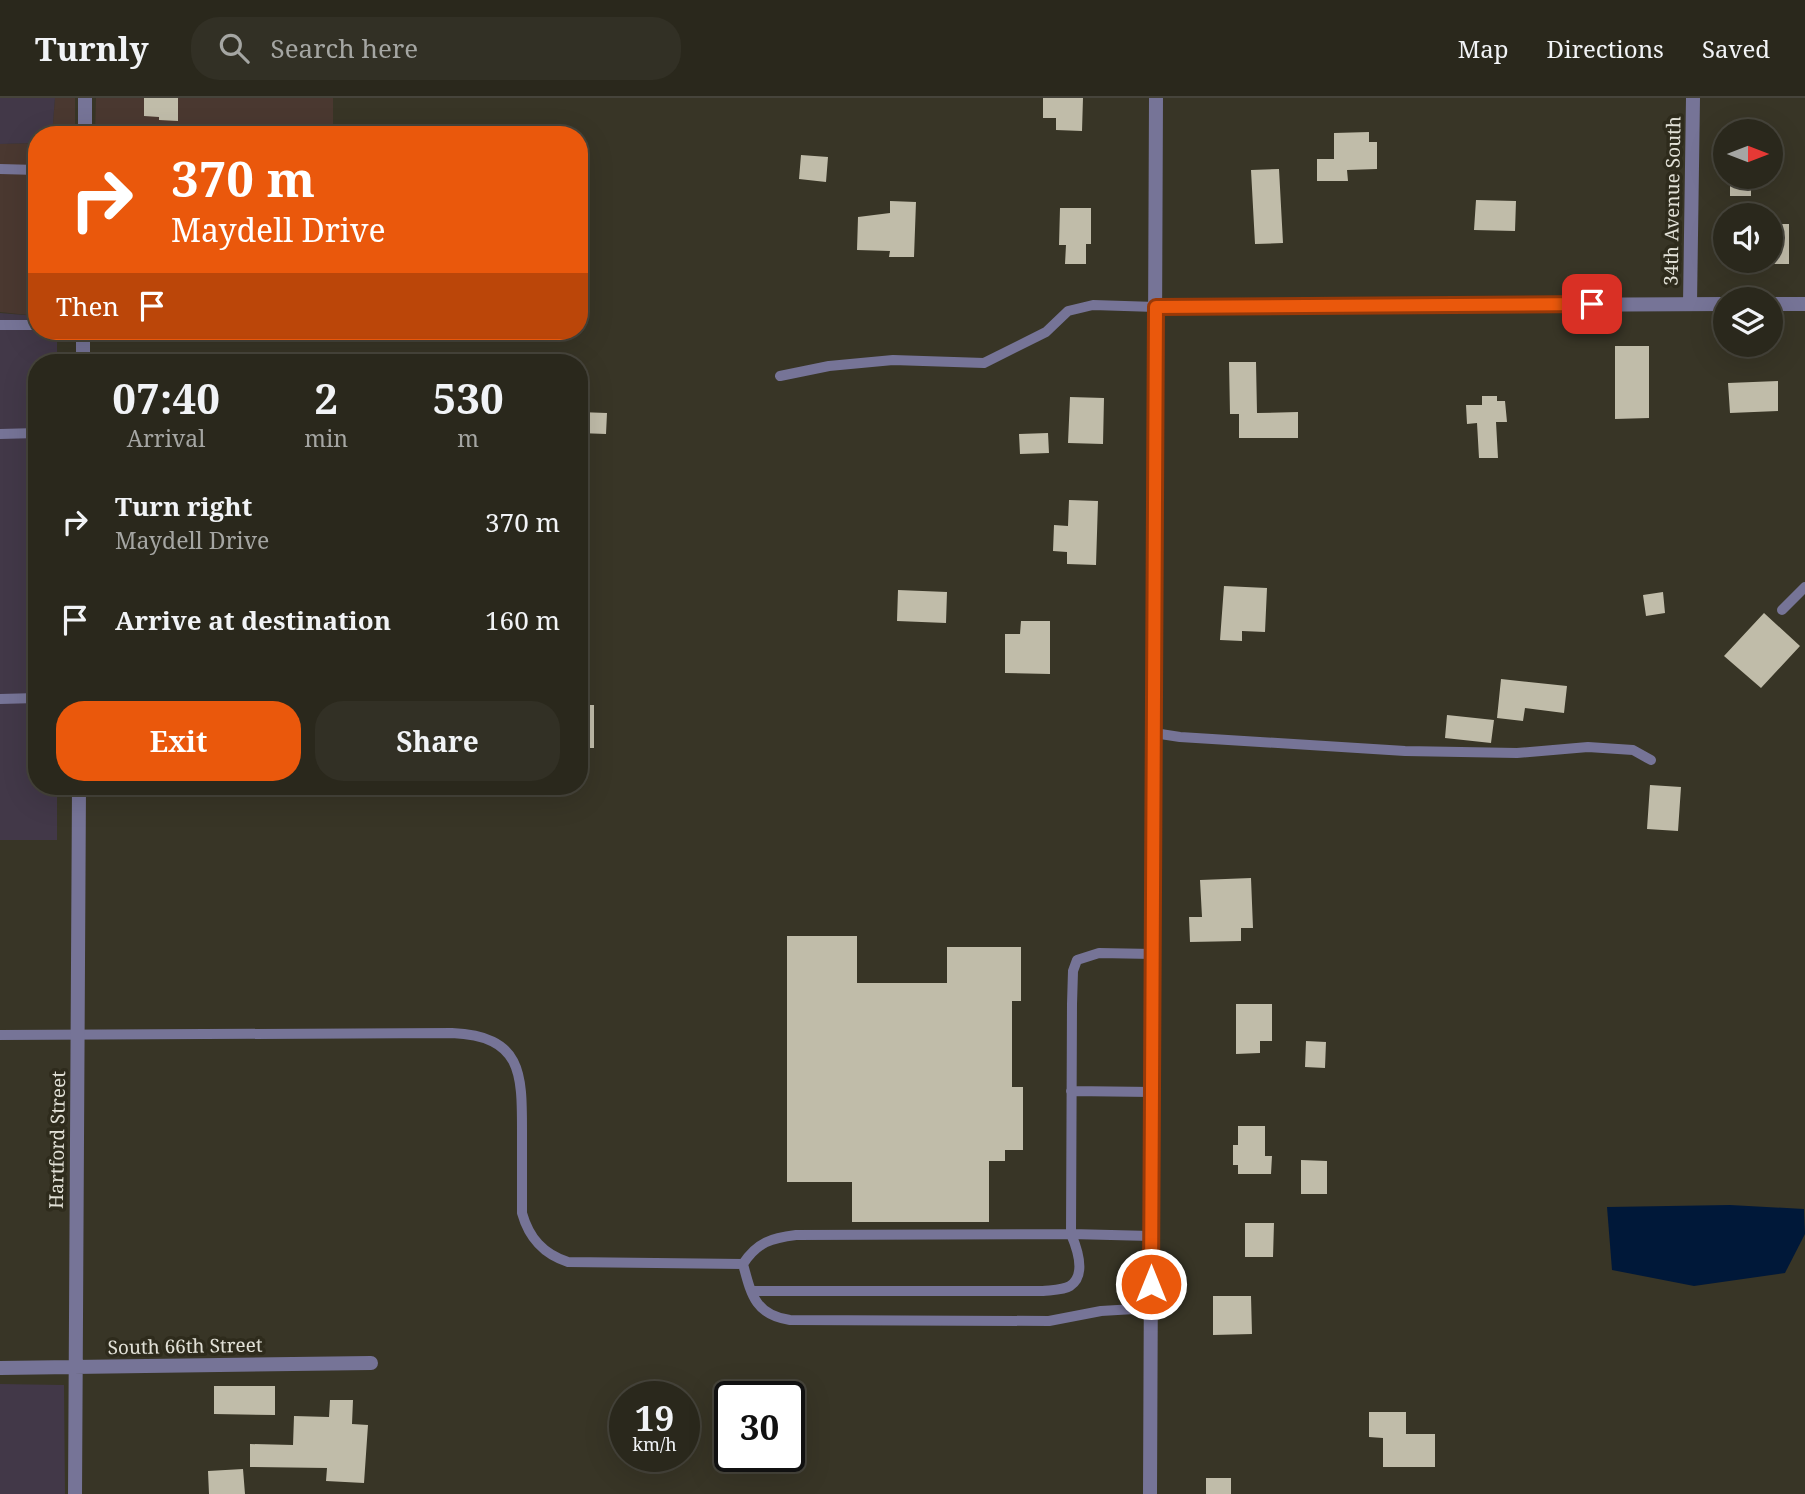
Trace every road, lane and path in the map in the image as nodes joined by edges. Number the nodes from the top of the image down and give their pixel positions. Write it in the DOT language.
graph roads {
  1 [pos="85,98"];
  2 [pos="1156,98"];
  3 [pos="1693,98"];
  4 [pos="85,126"];
  5 [pos="0,169"];
  6 [pos="28,170"];
  7 [pos="1690,304"];
  8 [pos="1713,304"];
  9 [pos="1783,304"];
  10 [pos="1805,304"];
  11 [pos="1156,307"];
  12 [pos="0,325"];
  13 [pos="28,325"];
  14 [pos="780,376"];
  15 [pos="28,433"];
  16 [pos="0,434"];
  17 [pos="1805,587"];
  18 [pos="1782,610"];
  19 [pos="28,698"];
  20 [pos="0,699"];
  21 [pos="1154,733"];
  22 [pos="1651,760"];
  23 [pos="79,795"];
  24 [pos="1153,954"];
  25 [pos="77,1034"];
  26 [pos="0,1035"];
  27 [pos="1071,1091"];
  28 [pos="1152,1092"];
  29 [pos="1071,1234"];
  30 [pos="1151,1236"];
  31 [pos="743,1264"];
  32 [pos="751,1291"];
  33 [pos="1151,1308"];
  34 [pos="371,1363"];
  35 [pos="74,1367"];
  36 [pos="0,1368"];
  37 [pos="75,1494"];
  38 [pos="1150,1494"];
  1 -- 4 [label="street"];
  2 -- 11 [label="street"];
  3 -- 7 [label="street, 34th Avenue South"];
  5 -- 6 [label="lane"];
  7 -- 8 [label="street"];
  7 -- 11 [label="street"];
  9 -- 10 [label="street"];
  11 -- 14 [label="lane"];
  11 -- 21 [label="street"];
  12 -- 13 [label="lane"];
  15 -- 16 [label="lane"];
  17 -- 18 [label="lane"];
  19 -- 20 [label="lane"];
  21 -- 22 [label="lane"];
  21 -- 24 [label="street"];
  23 -- 25 [label="street, Hartford Street"];
  24 -- 27 [label="lane"];
  24 -- 28 [label="street"];
  25 -- 26 [label="lane"];
  25 -- 31 [label="lane"];
  25 -- 35 [label="street, Hartford Street"];
  27 -- 28 [label="lane"];
  27 -- 29 [label="lane"];
  28 -- 30 [label="street"];
  29 -- 30 [label="lane"];
  29 -- 31 [label="lane"];
  29 -- 32 [label="lane"];
  30 -- 33 [label="street"];
  31 -- 32 [label="lane"];
  32 -- 33 [label="lane"];
  33 -- 38 [label="street"];
  34 -- 35 [label="street, South 66th Street"];
  35 -- 36 [label="street, South 66th Street"];
  35 -- 37 [label="street, Hartford Street"];
}
